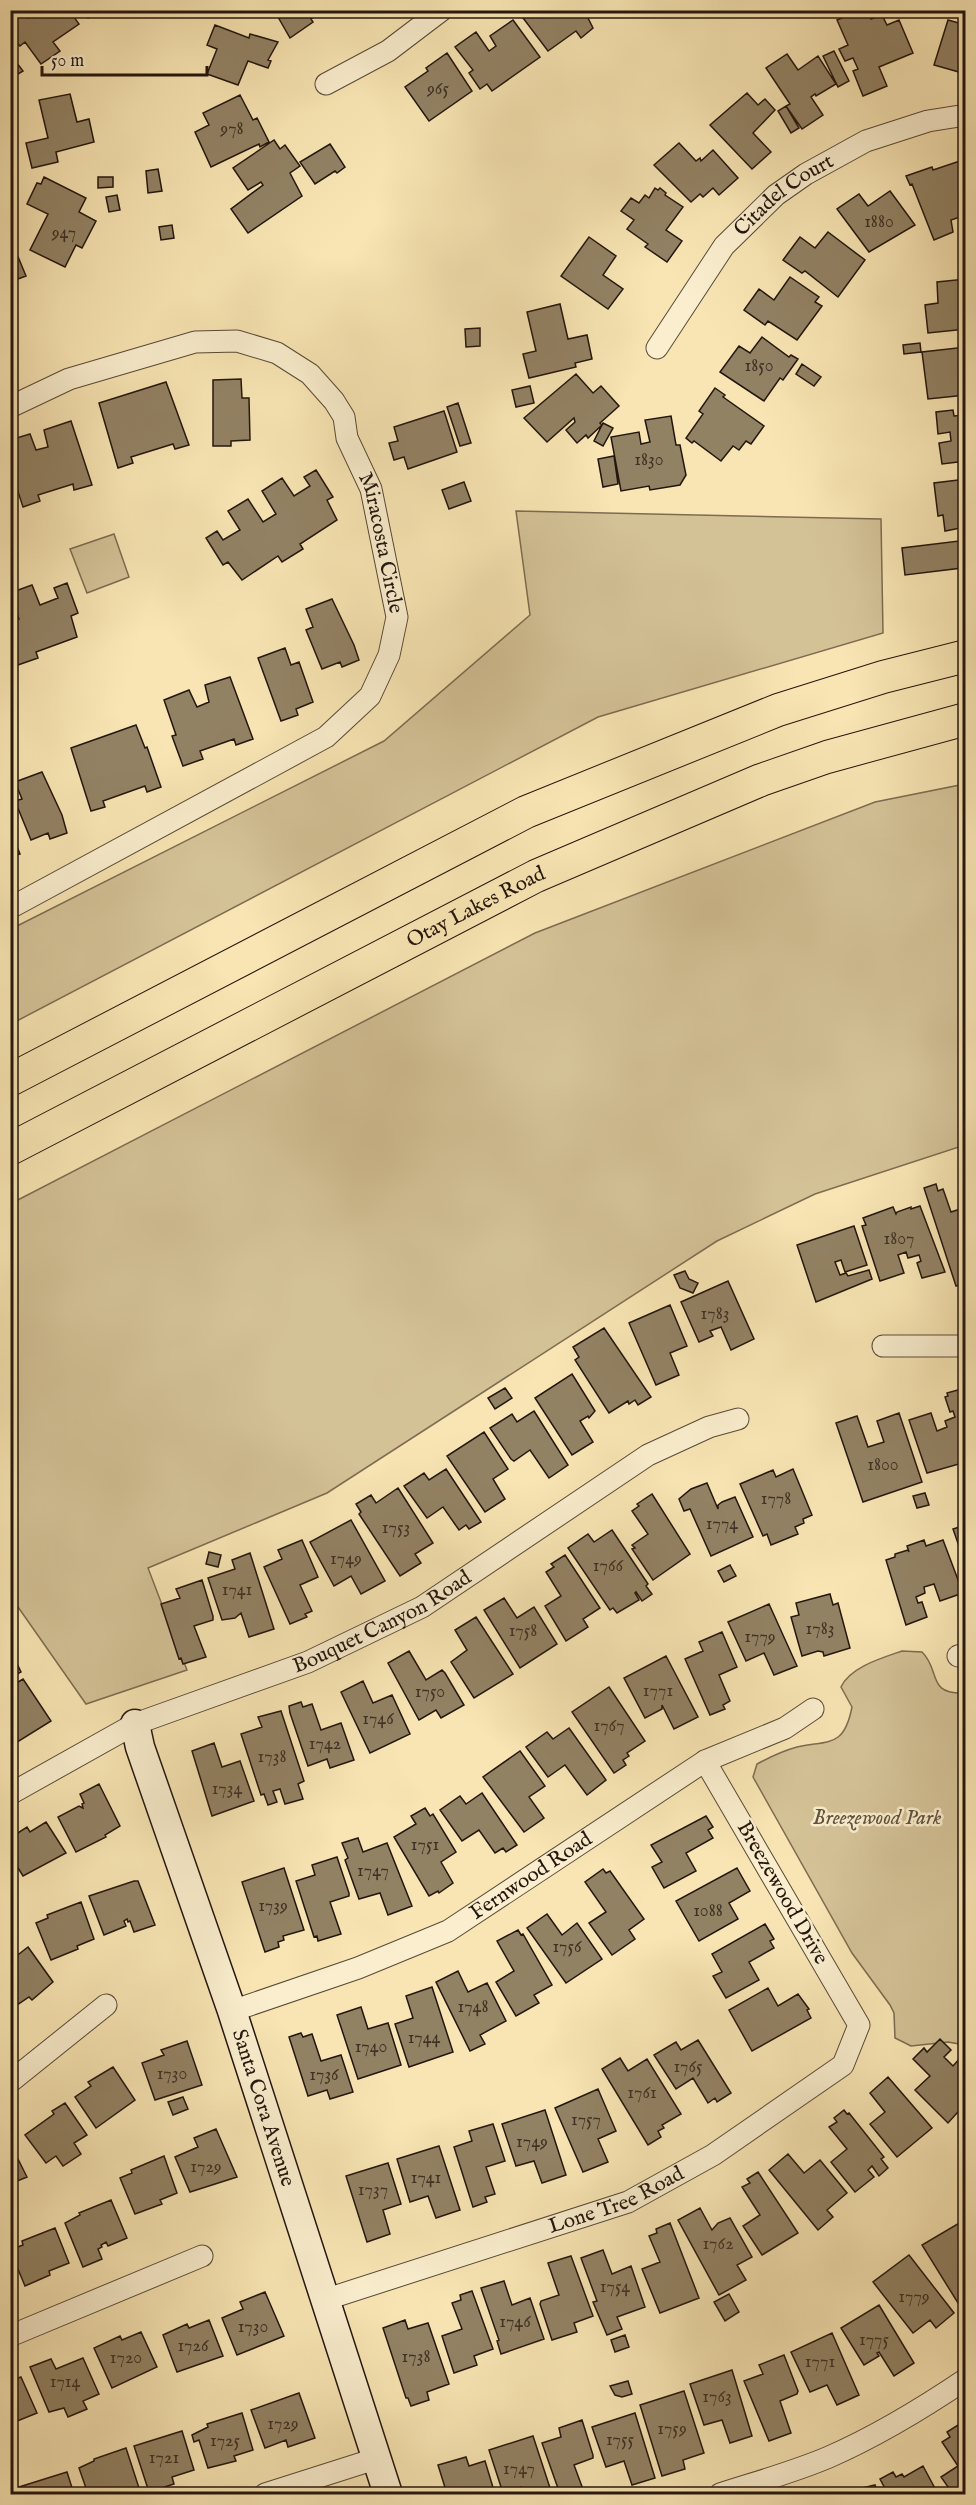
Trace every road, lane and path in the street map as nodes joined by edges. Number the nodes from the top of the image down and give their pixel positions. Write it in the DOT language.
graph roads {
  1 [pos="442,10"];
  2 [pos="326,84"];
  3 [pos="966,115"];
  4 [pos="657,348"];
  5 [pos="10,407"];
  6 [pos="966,656"];
  7 [pos="966,719"];
  8 [pos="10,908"];
  9 [pos="10,1080"];
  10 [pos="10,1149"];
  11 [pos="883,1346"];
  12 [pos="966,1346"];
  13 [pos="738,1419"];
  14 [pos="813,1709"];
  15 [pos="135,1724"];
  16 [pos="705,1761"];
  17 [pos="10,1794"];
  18 [pos="106,2005"];
  19 [pos="231,2011"];
  20 [pos="859,2025"];
  21 [pos="10,2082"];
  22 [pos="202,2256"];
  23 [pos="324,2300"];
  24 [pos="10,2336"];
  25 [pos="966,2379"];
  26 [pos="375,2459"];
  27 [pos="265,2494"];
  28 [pos="388,2494"];
  29 [pos="720,2494"];
  1 -- 2 [label="street"];
  3 -- 4 [label="street, Citadel Court"];
  5 -- 8 [label="street, Miracosta Circle"];
  6 -- 9 [label="main road"];
  7 -- 10 [label="main road, Otay Lakes Road"];
  11 -- 12 [label="street"];
  13 -- 15 [label="street, Bouquet Canyon Road"];
  14 -- 16 [label="street, Fernwood Road"];
  15 -- 17 [label="street, Bouquet Canyon Road"];
  15 -- 19 [label="street, Santa Cora Avenue"];
  16 -- 19 [label="street, Fernwood Road"];
  16 -- 20 [label="street, Breezewood Drive"];
  18 -- 21 [label="street"];
  19 -- 23 [label="street, Santa Cora Avenue"];
  20 -- 23 [label="street, Lone Tree Road"];
  22 -- 24 [label="street"];
  23 -- 26 [label="street, Santa Cora Avenue"];
  25 -- 29 [label="street"];
  26 -- 27 [label="street"];
  26 -- 28 [label="street, Santa Cora Avenue"];
}
